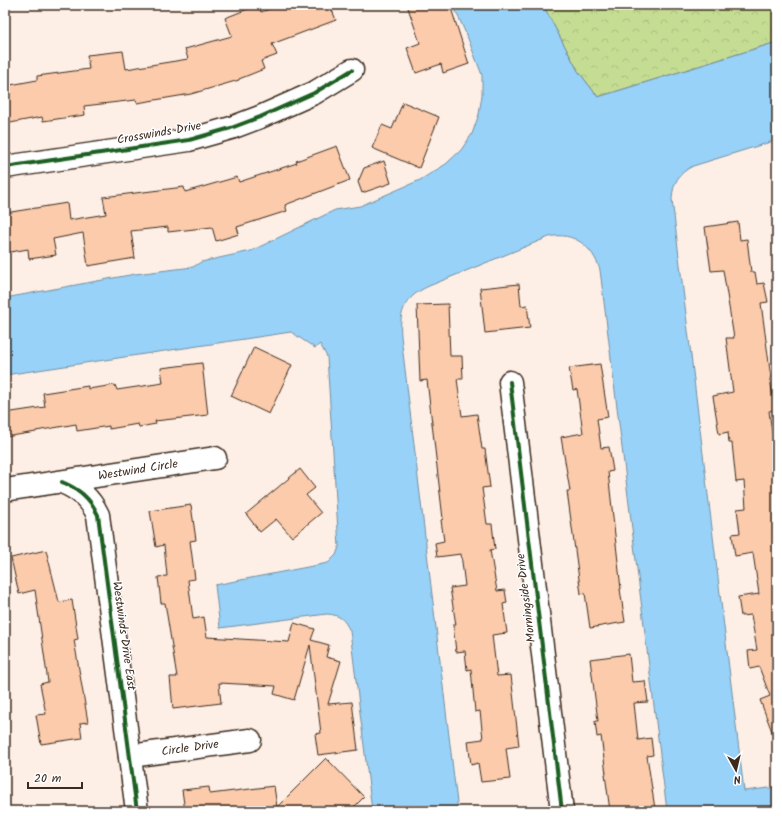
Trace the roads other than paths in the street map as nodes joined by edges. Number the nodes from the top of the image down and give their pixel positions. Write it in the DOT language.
graph roads {
  1 [pos="352,70"];
  2 [pos="5,167"];
  3 [pos="510,382"];
  4 [pos="215,458"];
  5 [pos="62,482"];
  6 [pos="5,490"];
  7 [pos="250,740"];
  8 [pos="130,756"];
  9 [pos="137,811"];
  10 [pos="562,811"];
  1 -- 2 [label="street, Crosswinds Drive"];
  3 -- 10 [label="street, Morningside Drive"];
  4 -- 5 [label="street, Westwind Circle"];
  5 -- 6 [label="street, Westwind Circle"];
  5 -- 8 [label="street, Westwinds Drive East"];
  7 -- 8 [label="street, Circle Drive"];
  8 -- 9 [label="street, Westwinds Drive East"];
}
